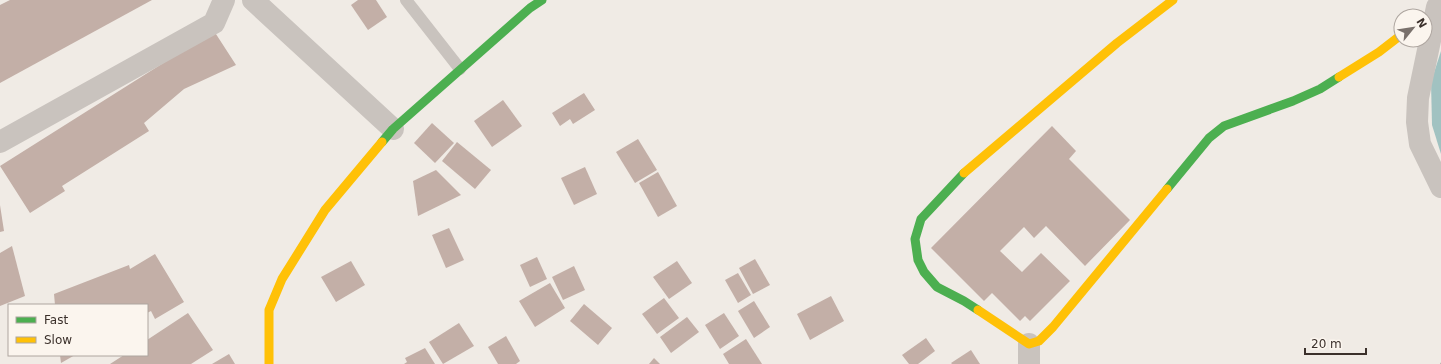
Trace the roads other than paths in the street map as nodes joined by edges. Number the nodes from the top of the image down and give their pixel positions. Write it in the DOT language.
graph roads {
  1 [pos="224,0"];
  2 [pos="254,0"];
  3 [pos="406,0"];
  4 [pos="1173,0"];
  5 [pos="533,3"];
  6 [pos="1434,9"];
  7 [pos="1393,41"];
  8 [pos="460,69"];
  9 [pos="393,129"];
  10 [pos="0,142"];
  11 [pos="1441,187"];
  12 [pos="1029,354"];
  13 [pos="269,364"];
  1 -- 10 [label="street"];
  2 -- 9 [label="street"];
  3 -- 8 [label="lane"];
  4 -- 12 [label="street"];
  5 -- 8 [label="street"];
  6 -- 11 [label="street"];
  7 -- 12 [label="street"];
  8 -- 9 [label="street"];
  9 -- 13 [label="street"];
}
